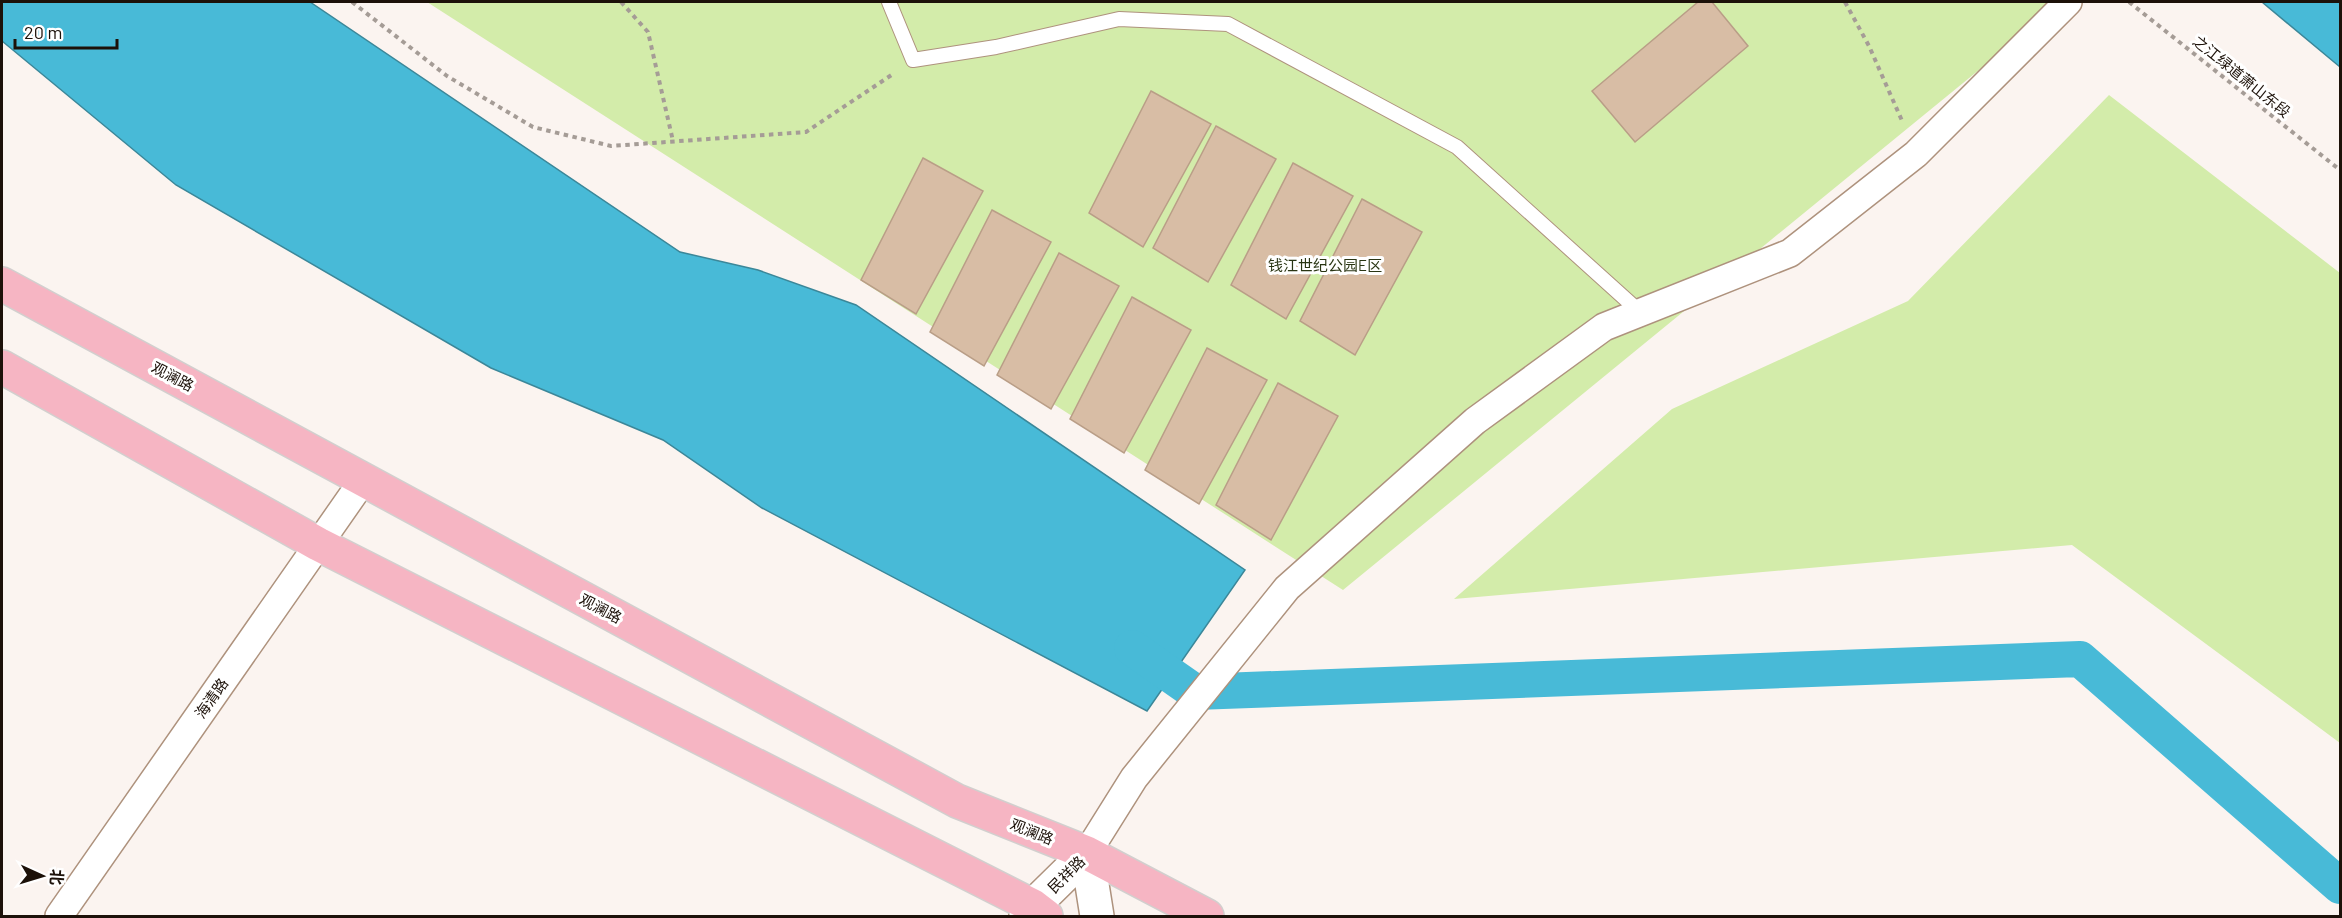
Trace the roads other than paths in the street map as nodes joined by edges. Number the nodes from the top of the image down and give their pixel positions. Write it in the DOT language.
graph roads {
  1 [pos="889,2"];
  2 [pos="2068,2"];
  3 [pos="2,284"];
  4 [pos="1641,313"];
  5 [pos="2,367"];
  6 [pos="364,479"];
  7 [pos="318,544"];
  8 [pos="1087,853"];
  9 [pos="1035,913"];
  10 [pos="59,916"];
  11 [pos="1098,916"];
  12 [pos="1208,916"];
  1 -- 4 [label="lane"];
  2 -- 4 [label="street"];
  3 -- 6 [label="main road, 观澜路"];
  4 -- 8 [label="street"];
  5 -- 7 [label="main road"];
  6 -- 7 [label="street, 海清路"];
  6 -- 8 [label="main road, 观澜路"];
  7 -- 9 [label="main road"];
  7 -- 10 [label="street, 海清路"];
  8 -- 9 [label="main road, 民祥路"];
  8 -- 11 [label="main road, 民祥路"];
  8 -- 12 [label="main road, 观澜路"];
}
